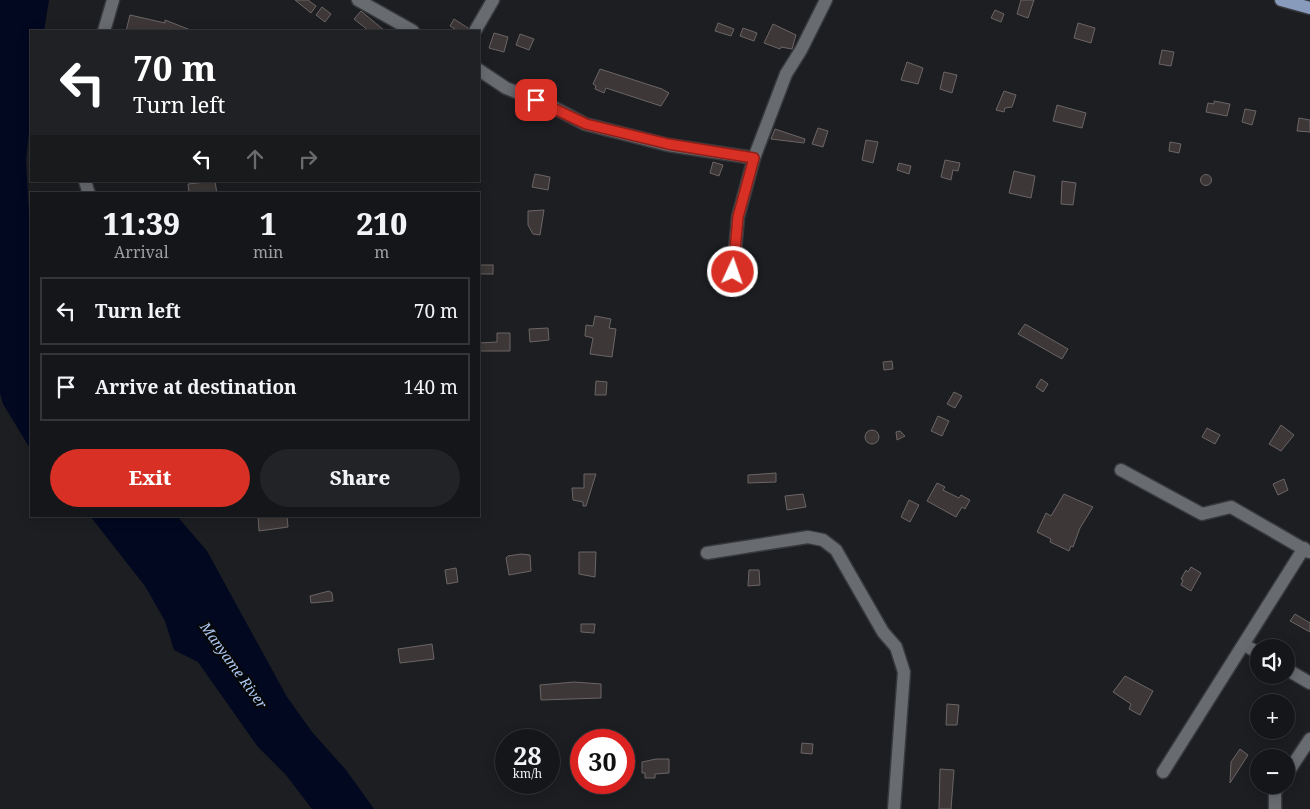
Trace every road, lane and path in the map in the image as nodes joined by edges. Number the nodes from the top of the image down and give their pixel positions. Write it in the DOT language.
graph roads {
  1 [pos="112,0"];
  2 [pos="358,0"];
  3 [pos="494,0"];
  4 [pos="825,0"];
  5 [pos="1281,0"];
  6 [pos="1310,8"];
  7 [pos="104,30"];
  8 [pos="411,30"];
  9 [pos="476,30"];
  10 [pos="480,71"];
  11 [pos="754,158"];
  12 [pos="733,272"];
  13 [pos="1121,470"];
  14 [pos="1307,550"];
  15 [pos="707,553"];
  16 [pos="1244,645"];
  17 [pos="1250,648"];
  18 [pos="1295,674"];
  19 [pos="1310,683"];
  20 [pos="1310,739"];
  21 [pos="1295,762"];
  22 [pos="1163,772"];
  23 [pos="1275,794"];
  24 [pos="894,809"];
  25 [pos="1276,809"];
  1 -- 7 [label="street"];
  2 -- 8 [label="street"];
  3 -- 9 [label="street"];
  4 -- 11 [label="street"];
  5 -- 6 [label="main road"];
  10 -- 11 [label="street"];
  11 -- 12 [label="street"];
  13 -- 14 [label="street"];
  14 -- 16 [label="street"];
  15 -- 24 [label="street"];
  16 -- 17 [label="street"];
  16 -- 22 [label="street"];
  18 -- 19 [label="street"];
  20 -- 21 [label="street"];
  23 -- 25 [label="street"];
}
